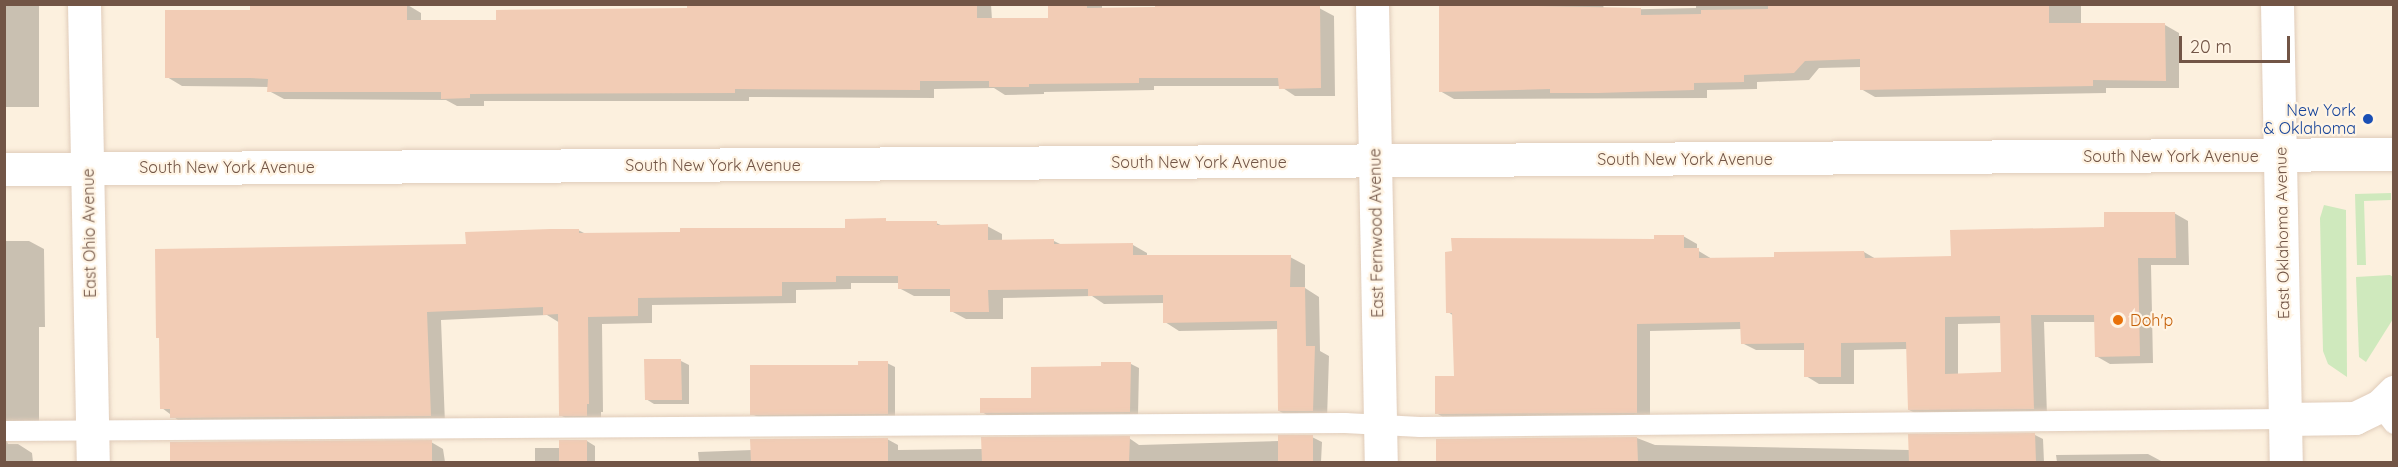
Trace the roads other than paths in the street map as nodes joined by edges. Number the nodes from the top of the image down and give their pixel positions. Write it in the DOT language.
graph roads {
  1 [pos="84,4"];
  2 [pos="1372,4"];
  3 [pos="2277,4"];
  4 [pos="2394,154"];
  5 [pos="2280,155"];
  6 [pos="1375,160"];
  7 [pos="4,169"];
  8 [pos="87,169"];
  9 [pos="2389,408"];
  10 [pos="2285,419"];
  11 [pos="1380,425"];
  12 [pos="4,431"];
  13 [pos="93,447"];
  14 [pos="1381,462"];
  15 [pos="2286,462"];
  1 -- 8 [label="street, East Ohio Avenue"];
  2 -- 6 [label="street, East Fernwood Avenue"];
  3 -- 5 [label="street, East Oklahoma Avenue"];
  4 -- 5 [label="street, South New York Avenue"];
  5 -- 6 [label="street, South New York Avenue"];
  5 -- 10 [label="street, East Oklahoma Avenue"];
  6 -- 8 [label="street, South New York Avenue"];
  6 -- 11 [label="street, East Fernwood Avenue"];
  7 -- 8 [label="street, South New York Avenue"];
  8 -- 13 [label="street, East Ohio Avenue"];
  9 -- 10 [label="street"];
  10 -- 11 [label="lane"];
  10 -- 15 [label="street, East Oklahoma Avenue"];
  11 -- 13 [label="lane"];
  11 -- 14 [label="street, East Fernwood Avenue"];
  12 -- 13 [label="lane"];
}
